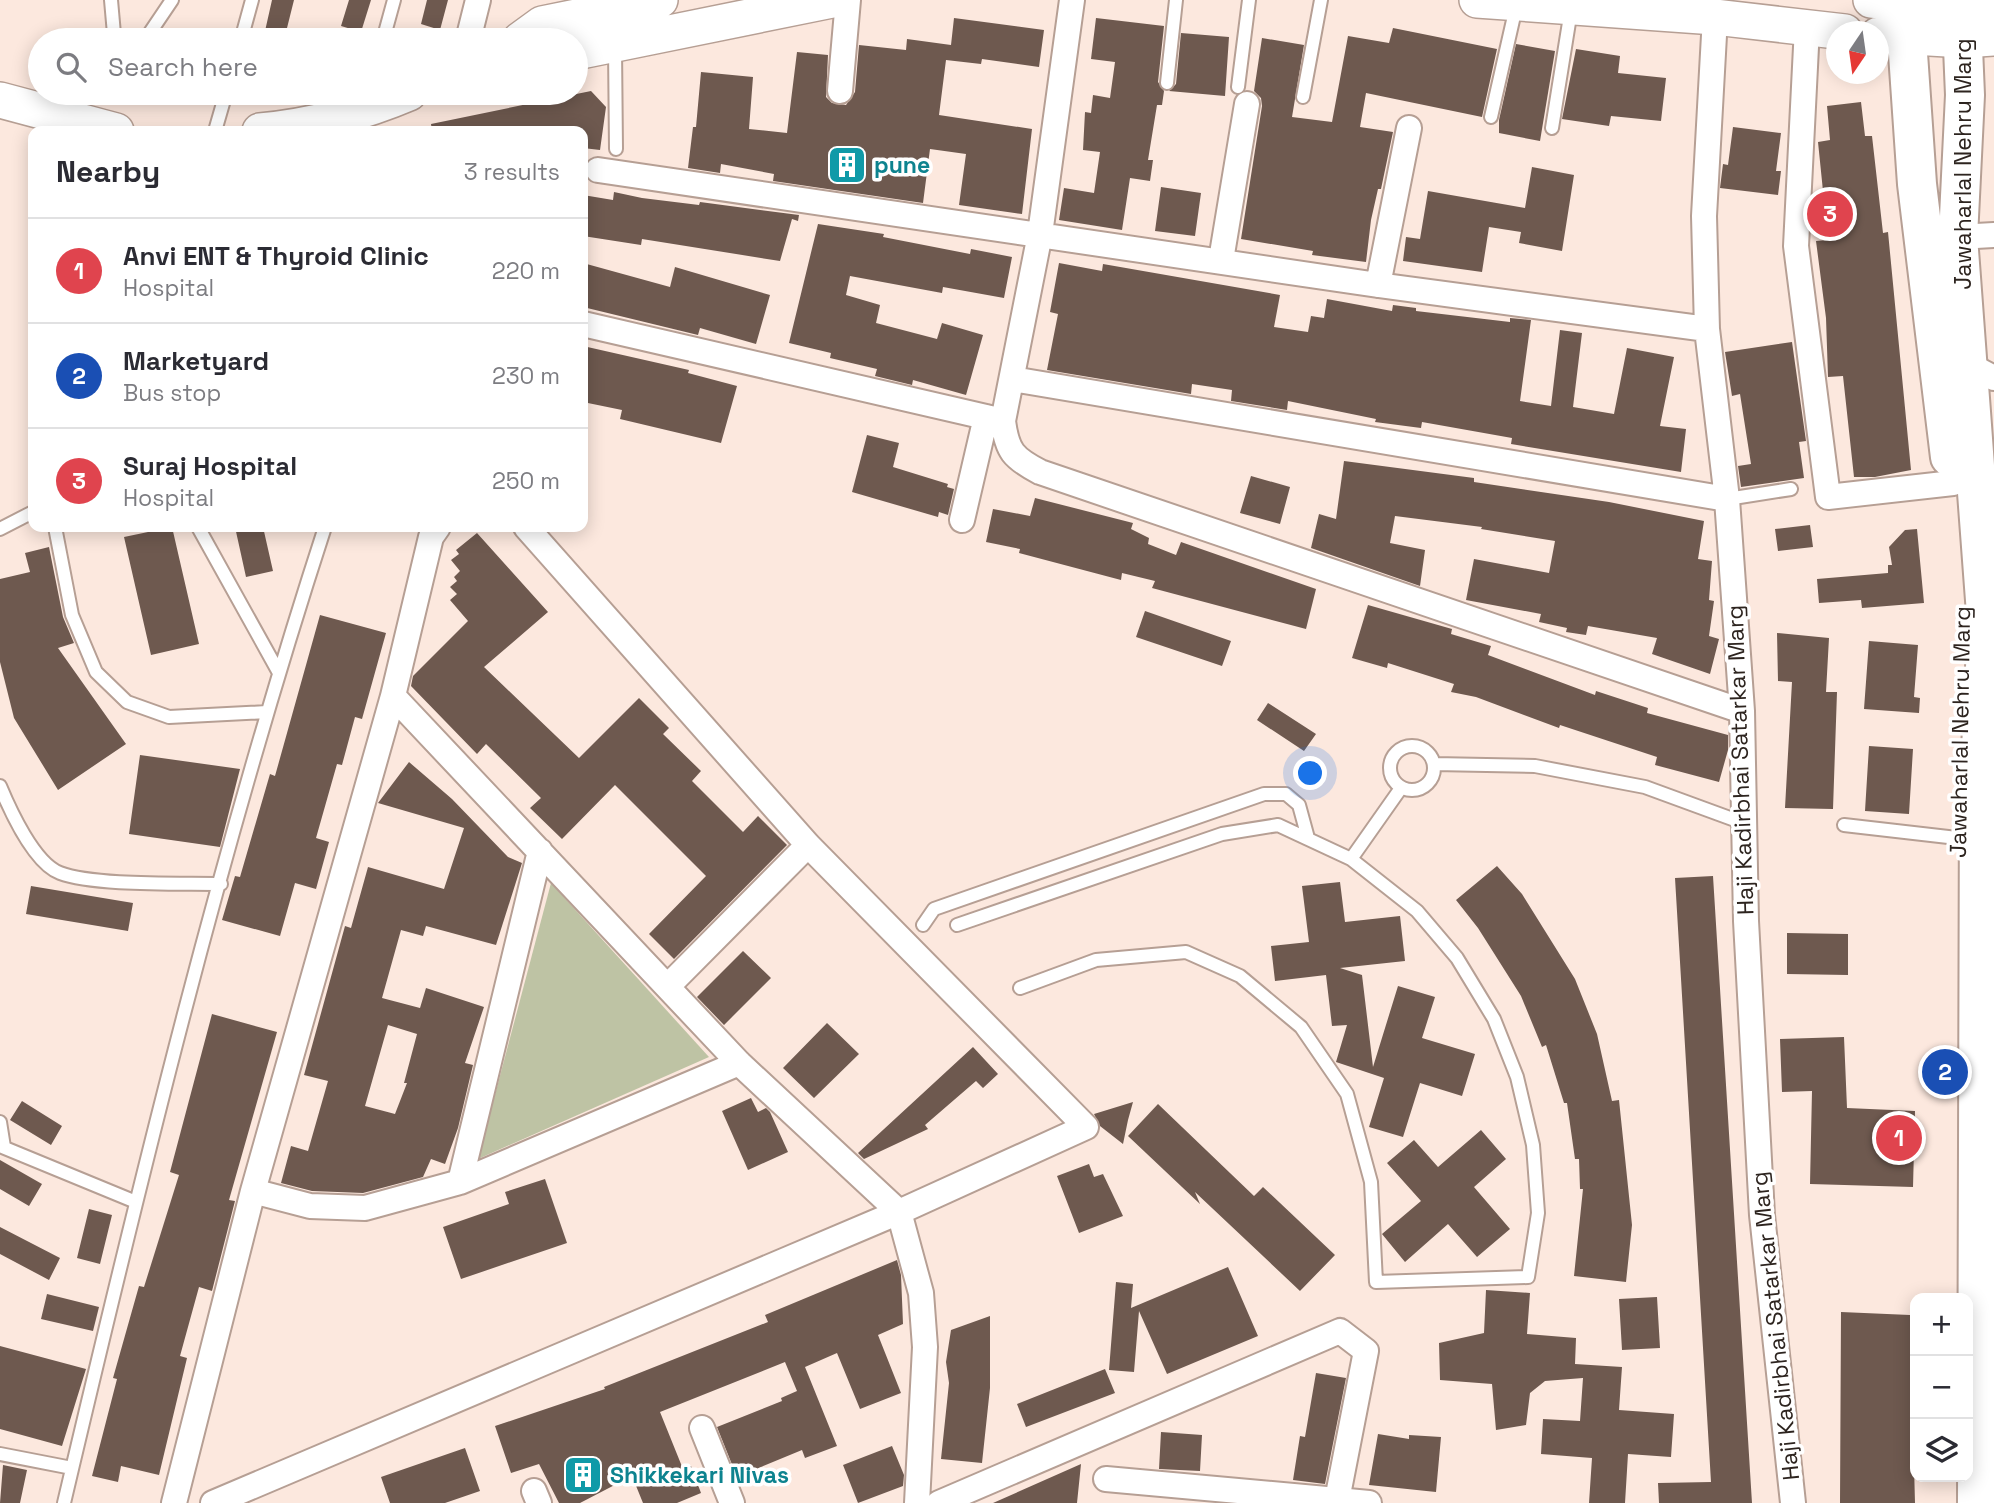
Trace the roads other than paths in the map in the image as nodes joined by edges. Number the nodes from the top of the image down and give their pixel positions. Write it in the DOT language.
graph roads {
  1 [pos="111,0"];
  2 [pos="173,0"];
  3 [pos="252,0"];
  4 [pos="394,0"];
  5 [pos="478,0"];
  6 [pos="660,0"];
  7 [pos="832,0"];
  8 [pos="848,0"];
  9 [pos="1072,0"];
  10 [pos="1176,0"];
  11 [pos="1249,0"];
  12 [pos="1321,0"];
  13 [pos="1477,0"];
  14 [pos="1871,0"];
  15 [pos="1517,3"];
  16 [pos="1572,7"];
  17 [pos="1715,17"];
  18 [pos="1975,18"];
  19 [pos="1901,20"];
  20 [pos="1807,27"];
  21 [pos="113,28"];
  22 [pos="153,28"];
  23 [pos="244,28"];
  24 [pos="386,28"];
  25 [pos="471,28"];
  26 [pos="536,28"];
  27 [pos="1826,30"];
  28 [pos="615,44"];
  29 [pos="588,50"];
  30 [pos="1167,83"];
  31 [pos="840,91"];
  32 [pos="1242,96"];
  33 [pos="1303,97"];
  34 [pos="0,100"];
  35 [pos="223,105"];
  36 [pos="380,105"];
  37 [pos="1491,117"];
  38 [pos="97,126"];
  39 [pos="216,126"];
  40 [pos="296,126"];
  41 [pos="1409,128"];
  42 [pos="1552,128"];
  43 [pos="616,149"];
  44 [pos="598,170"];
  45 [pos="1040,234"];
  46 [pos="1976,236"];
  47 [pos="1221,260"];
  48 [pos="1378,285"];
  49 [pos="588,325"];
  50 [pos="1707,330"];
  51 [pos="1981,371"];
  52 [pos="1012,379"];
  53 [pos="995,419"];
  54 [pos="1791,489"];
  55 [pos="1962,496"];
  56 [pos="1727,499"];
  57 [pos="28,515"];
  58 [pos="962,520"];
  59 [pos="0,529"];
  60 [pos="56,532"];
  61 [pos="201,532"];
  62 [pos="323,532"];
  63 [pos="434,532"];
  64 [pos="530,532"];
  65 [pos="278,671"];
  66 [pos="393,696"];
  67 [pos="1742,711"];
  68 [pos="267,712"];
  69 [pos="1989,729"];
  70 [pos="1434,764"];
  71 [pos="0,786"];
  72 [pos="1401,788"];
  73 [pos="1987,799"];
  74 [pos="1746,824"];
  75 [pos="1844,825"];
  76 [pos="1308,838"];
  77 [pos="1957,838"];
  78 [pos="808,845"];
  79 [pos="540,850"];
  80 [pos="1351,859"];
  81 [pos="221,884"];
  82 [pos="1986,887"];
  83 [pos="923,925"];
  84 [pos="957,925"];
  85 [pos="1986,955"];
  86 [pos="669,985"];
  87 [pos="1020,988"];
  88 [pos="739,1063"];
  89 [pos="0,1122"];
  90 [pos="1980,1128"];
  91 [pos="2,1146"];
  92 [pos="460,1182"];
  93 [pos="253,1191"];
  94 [pos="136,1202"];
  95 [pos="899,1212"];
  96 [pos="1956,1293"];
  97 [pos="702,1428"];
  98 [pos="0,1454"];
  99 [pos="72,1468"];
  100 [pos="1106,1479"];
  101 [pos="1955,1482"];
  102 [pos="1337,1500"];
  103 [pos="64,1503"];
  104 [pos="174,1503"];
  105 [pos="213,1503"];
  106 [pos="732,1503"];
  107 [pos="917,1503"];
  108 [pos="939,1503"];
  109 [pos="1369,1503"];
  110 [pos="1793,1503"];
  111 [pos="1955,1503"];
  112 [pos="1978,1503"];
  1 -- 21 [label="lane"];
  2 -- 22 [label="lane"];
  3 -- 23 [label="lane"];
  4 -- 24 [label="lane"];
  5 -- 25 [label="street"];
  6 -- 26 [label="main road"];
  7 -- 28 [label="main road"];
  8 -- 31 [label="street"];
  9 -- 45 [label="street"];
  10 -- 30 [label="lane"];
  11 -- 32 [label="lane"];
  12 -- 33 [label="lane"];
  13 -- 15 [label="main road"];
  14 -- 19 [label="main road"];
  15 -- 16 [label="main road"];
  15 -- 37 [label="lane"];
  16 -- 17 [label="main road"];
  16 -- 42 [label="lane"];
  17 -- 20 [label="main road"];
  17 -- 50 [label="street, Haji Kadirbhai Satarkar Marg"];
  18 -- 19 [label="main road"];
  18 -- 46 [label="main road, Jawaharlal Nehru Marg"];
  19 -- 55 [label="main road, Jawaharlal Nehru Marg"];
  20 -- 27 [label="main road"];
  20 -- 55 [label="street"];
  28 -- 29 [label="main road"];
  28 -- 43 [label="lane"];
  32 -- 47 [label="street"];
  34 -- 38 [label="main road"];
  35 -- 39 [label="lane"];
  36 -- 40 [label="main road"];
  41 -- 48 [label="street"];
  44 -- 45 [label="street"];
  45 -- 47 [label="street"];
  45 -- 52 [label="street"];
  46 -- 51 [label="main road, Jawaharlal Nehru Marg"];
  47 -- 48 [label="street"];
  48 -- 50 [label="street"];
  49 -- 53 [label="street"];
  50 -- 56 [label="street, Haji Kadirbhai Satarkar Marg"];
  51 -- 55 [label="main road, Jawaharlal Nehru Marg"];
  52 -- 53 [label="street"];
  52 -- 56 [label="street"];
  53 -- 58 [label="street"];
  53 -- 67 [label="street"];
  54 -- 56 [label="lane"];
  55 -- 69 [label="main road, Jawaharlal Nehru Marg"];
  55 -- 77 [label="main road, Jawaharlal Nehru Marg"];
  56 -- 67 [label="street, Haji Kadirbhai Satarkar Marg"];
  57 -- 59 [label="lane"];
  60 -- 68 [label="lane"];
  61 -- 65 [label="lane"];
  62 -- 65 [label="lane"];
  63 -- 66 [label="street"];
  64 -- 78 [label="street"];
  65 -- 68 [label="lane"];
  66 -- 79 [label="street"];
  66 -- 93 [label="street"];
  67 -- 74 [label="street, Haji Kadirbhai Satarkar Marg"];
  68 -- 81 [label="lane"];
  69 -- 73 [label="main road, Jawaharlal Nehru Marg"];
  70 -- 72 [label="lane"];
  70 -- 72 [label="lane"];
  70 -- 74 [label="lane"];
  71 -- 81 [label="lane"];
  72 -- 80 [label="lane"];
  73 -- 82 [label="main road, Jawaharlal Nehru Marg"];
  74 -- 110 [label="street, Haji Kadirbhai Satarkar Marg"];
  75 -- 77 [label="lane"];
  76 -- 80 [label="lane"];
  76 -- 83 [label="lane"];
  76 -- 84 [label="lane"];
  77 -- 90 [label="main road, Jawaharlal Nehru Marg"];
  78 -- 86 [label="street"];
  78 -- 95 [label="street"];
  79 -- 86 [label="street"];
  79 -- 92 [label="street"];
  80 -- 87 [label="lane"];
  81 -- 94 [label="lane"];
  82 -- 85 [label="main road, Jawaharlal Nehru Marg"];
  85 -- 90 [label="main road, Jawaharlal Nehru Marg"];
  86 -- 88 [label="street"];
  88 -- 92 [label="street"];
  88 -- 95 [label="street"];
  89 -- 91 [label="lane"];
  90 -- 96 [label="main road, Jawaharlal Nehru Marg"];
  90 -- 112 [label="main road, Jawaharlal Nehru Marg"];
  91 -- 94 [label="lane"];
  92 -- 93 [label="street"];
  93 -- 104 [label="street"];
  94 -- 99 [label="lane"];
  95 -- 105 [label="street"];
  95 -- 107 [label="street"];
  97 -- 106 [label="street"];
  98 -- 99 [label="lane"];
  99 -- 103 [label="lane"];
  100 -- 102 [label="street"];
  101 -- 111 [label="main road"];
  102 -- 108 [label="street"];
  102 -- 109 [label="street"];
}
